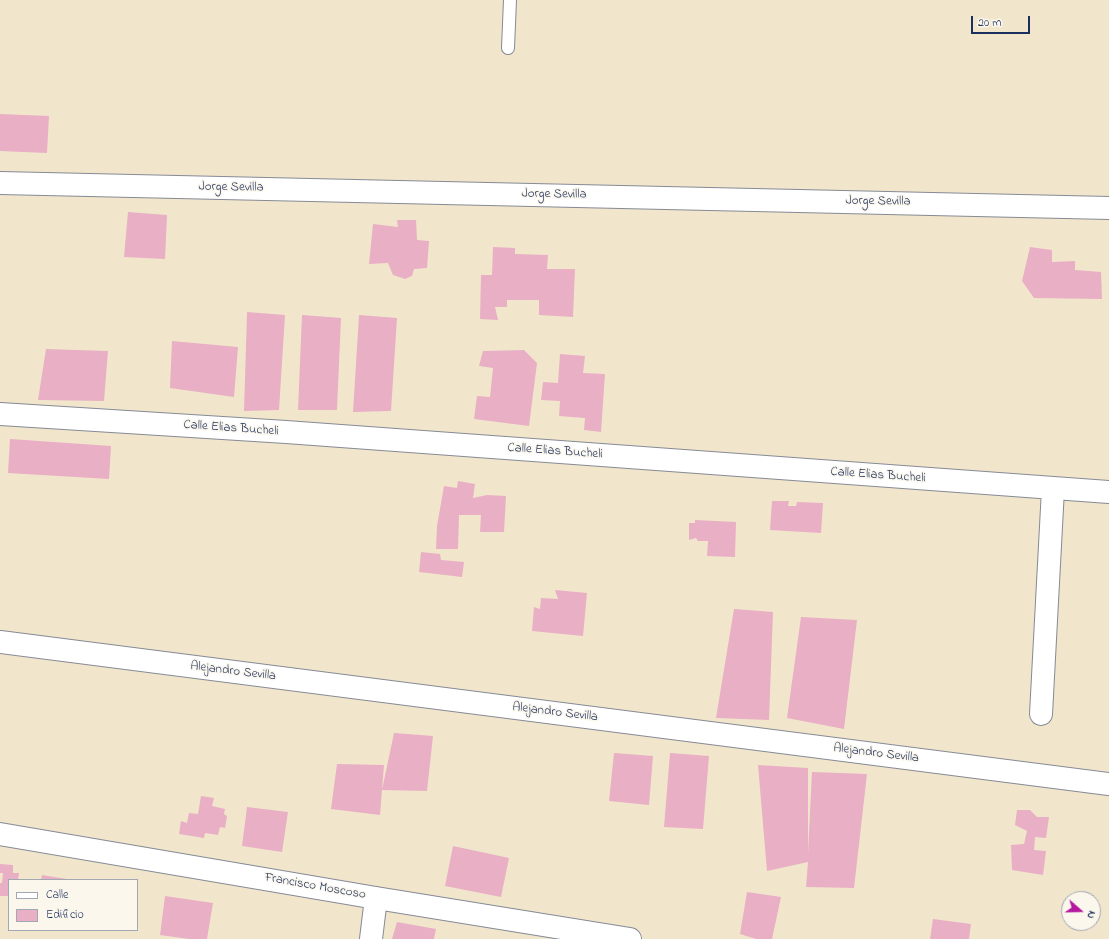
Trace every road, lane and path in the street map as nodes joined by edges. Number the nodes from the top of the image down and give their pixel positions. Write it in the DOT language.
graph roads {
  1 [pos="510,0"];
  2 [pos="508,48"];
  3 [pos="0,183"];
  4 [pos="1109,208"];
  5 [pos="0,414"];
  6 [pos="1053,489"];
  7 [pos="1109,492"];
  8 [pos="0,642"];
  9 [pos="1041,714"];
  10 [pos="1109,784"];
  11 [pos="0,834"];
  12 [pos="376,898"];
  13 [pos="370,939"];
  14 [pos="630,939"];
  1 -- 2 [label="lane"];
  3 -- 4 [label="street, Jorge Sevilla"];
  5 -- 6 [label="street, Calle Elias Bucheli"];
  6 -- 7 [label="street, Calle Elias Bucheli"];
  6 -- 9 [label="street"];
  8 -- 10 [label="street, Alejandro Sevilla"];
  11 -- 12 [label="street, Francisco Moscoso"];
  12 -- 13 [label="street"];
  12 -- 14 [label="street, Francisco Moscoso"];
}
